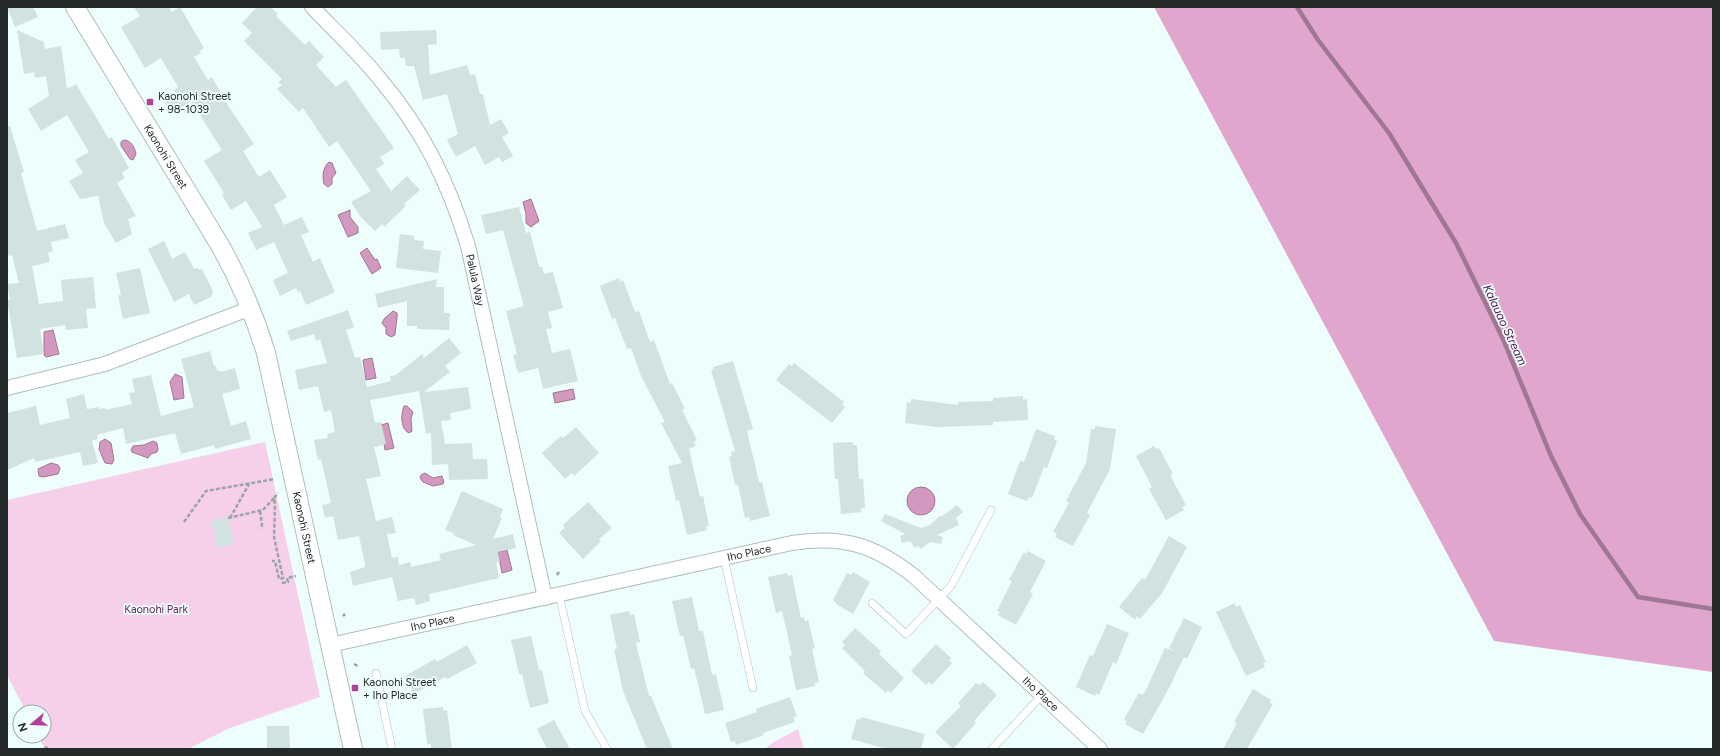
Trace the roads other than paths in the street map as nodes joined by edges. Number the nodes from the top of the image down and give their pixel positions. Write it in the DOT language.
graph roads {
  1 [pos="75,7"];
  2 [pos="312,7"];
  3 [pos="251,308"];
  4 [pos="7,388"];
  5 [pos="991,510"];
  6 [pos="724,558"];
  7 [pos="552,596"];
  8 [pos="938,598"];
  9 [pos="872,603"];
  10 [pos="330,645"];
  11 [pos="376,673"];
  12 [pos="753,688"];
  13 [pos="1042,695"];
  14 [pos="353,749"];
  15 [pos="392,749"];
  16 [pos="607,749"];
  17 [pos="992,749"];
  18 [pos="1100,749"];
  1 -- 3 [label="street, Kaonohi Street"];
  2 -- 7 [label="street, Palula Way"];
  3 -- 4 [label="street"];
  3 -- 10 [label="street, Kaonohi Street"];
  5 -- 8 [label="lane"];
  6 -- 7 [label="street, Iho Place"];
  6 -- 8 [label="street, Iho Place"];
  6 -- 12 [label="lane"];
  7 -- 10 [label="street, Iho Place"];
  7 -- 16 [label="lane"];
  8 -- 9 [label="lane"];
  8 -- 13 [label="street, Iho Place"];
  10 -- 14 [label="street, Kaonohi Street"];
  11 -- 15 [label="lane"];
  13 -- 17 [label="lane"];
  13 -- 18 [label="street, Iho Place"];
}
